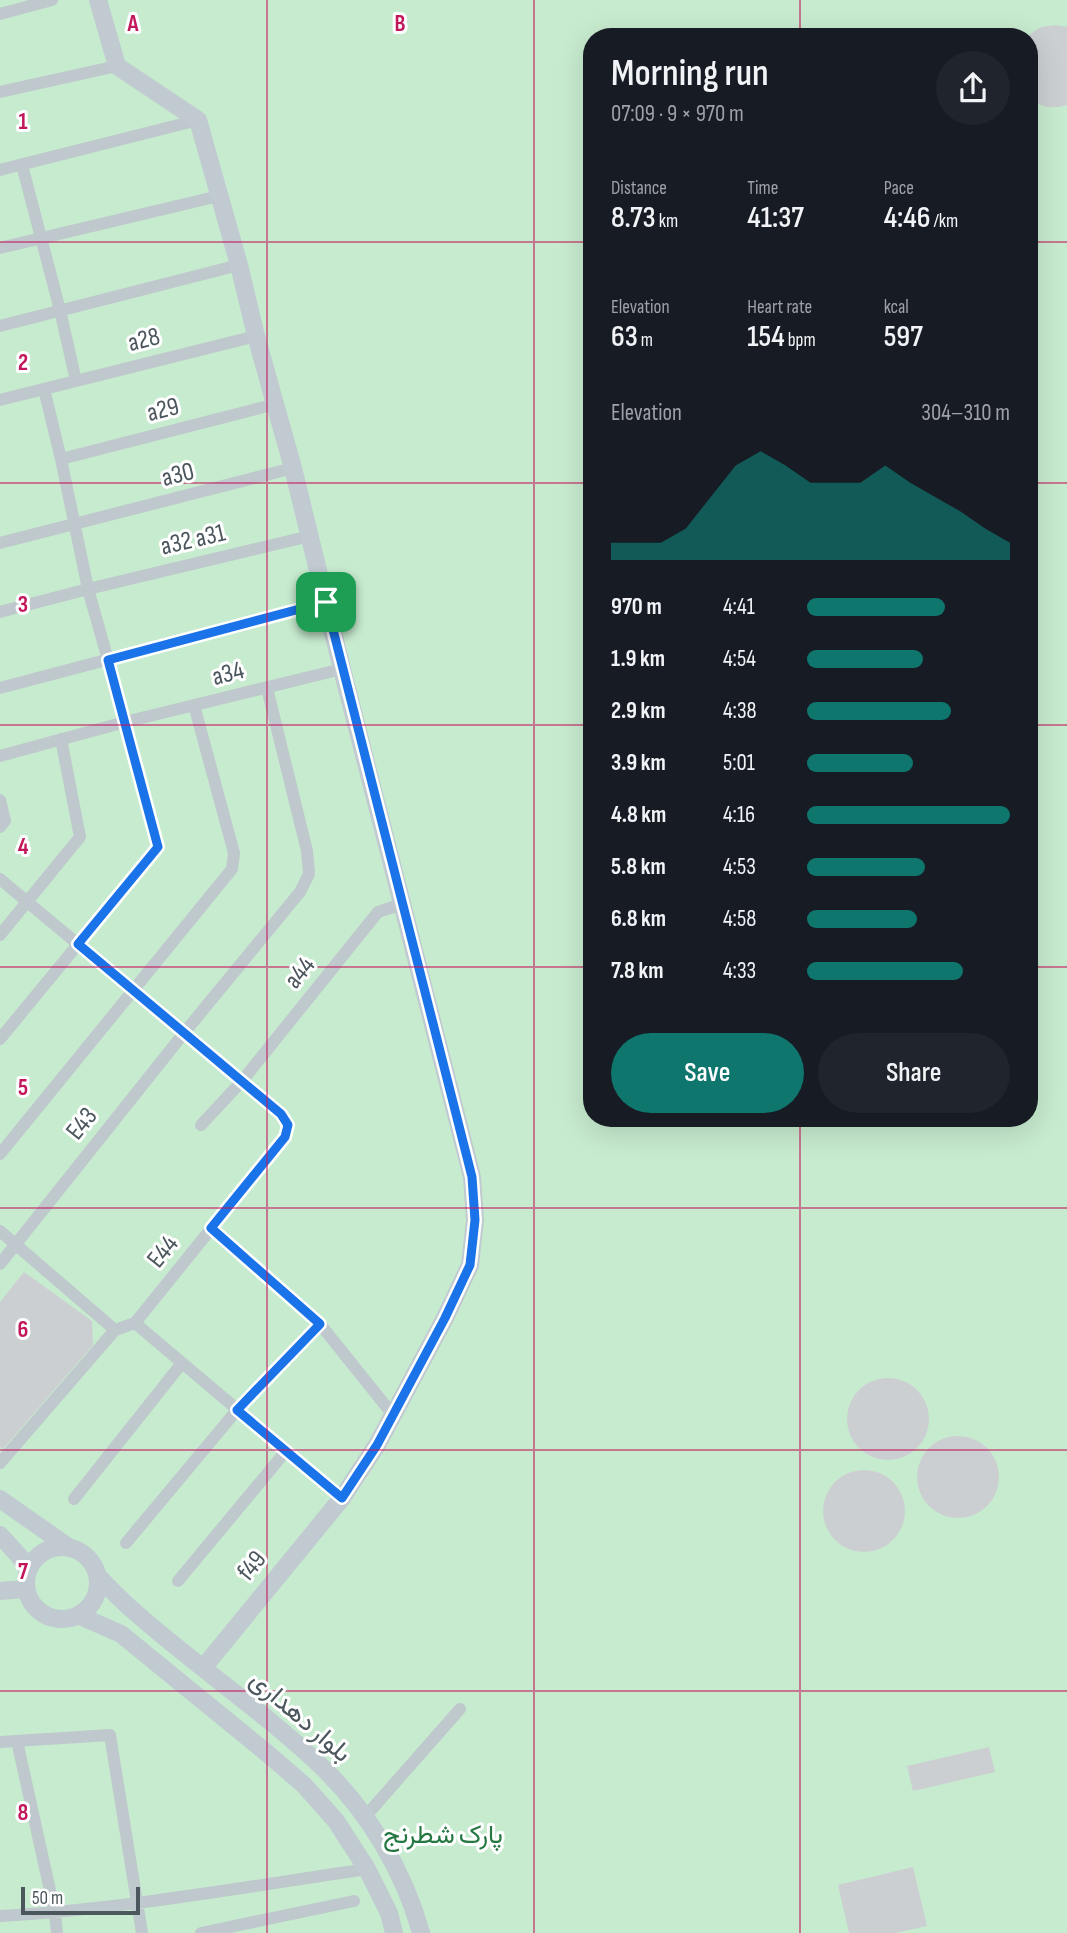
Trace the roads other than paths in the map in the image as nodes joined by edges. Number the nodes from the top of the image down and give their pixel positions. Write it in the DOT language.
graph roads {
  1 [pos="52,0"];
  2 [pos="98,0"];
  3 [pos="0,14"];
  4 [pos="117,66"];
  5 [pos="0,92"];
  6 [pos="198,120"];
  7 [pos="12,168"];
  8 [pos="219,196"];
  9 [pos="42,238"];
  10 [pos="0,248"];
  11 [pos="239,265"];
  12 [pos="60,310"];
  13 [pos="0,326"];
  14 [pos="256,336"];
  15 [pos="76,380"];
  16 [pos="44,389"];
  17 [pos="0,400"];
  18 [pos="276,404"];
  19 [pos="61,459"];
  20 [pos="293,468"];
  21 [pos="74,525"];
  22 [pos="310,536"];
  23 [pos="0,543"];
  24 [pos="88,589"];
  25 [pos="326,602"];
  26 [pos="0,612"];
  27 [pos="108,660"];
  28 [pos="342,669"];
  29 [pos="0,688"];
  30 [pos="267,688"];
  31 [pos="194,705"];
  32 [pos="125,722"];
  33 [pos="61,739"];
  34 [pos="0,755"];
  35 [pos="0,800"];
  36 [pos="0,827"];
  37 [pos="0,879"];
  38 [pos="27,902"];
  39 [pos="402,904"];
  40 [pos="0,935"];
  41 [pos="78,944"];
  42 [pos="133,990"];
  43 [pos="184,1033"];
  44 [pos="0,1039"];
  45 [pos="242,1081"];
  46 [pos="201,1125"];
  47 [pos="0,1154"];
  48 [pos="211,1228"];
  49 [pos="0,1231"];
  50 [pos="16,1244"];
  51 [pos="0,1264"];
  52 [pos="135,1323"];
  53 [pos="320,1324"];
  54 [pos="115,1330"];
  55 [pos="183,1363"];
  56 [pos="237,1410"];
  57 [pos="393,1415"];
  58 [pos="286,1451"];
  59 [pos="0,1463"];
  60 [pos="342,1498"];
  61 [pos="0,1499"];
  62 [pos="74,1499"];
  63 [pos="0,1535"];
  64 [pos="126,1542"];
  65 [pos="67,1546"];
  66 [pos="29,1567"];
  67 [pos="98,1576"];
  68 [pos="178,1581"];
  69 [pos="25,1589"];
  70 [pos="0,1591"];
  71 [pos="79,1615"];
  72 [pos="203,1668"];
  73 [pos="460,1709"];
  74 [pos="17,1741"];
  75 [pos="0,1742"];
  76 [pos="365,1818"];
  77 [pos="367,1868"];
  78 [pos="354,1901"];
  79 [pos="136,1903"];
  80 [pos="55,1913"];
  81 [pos="0,1916"];
  82 [pos="57,1933"];
  83 [pos="142,1933"];
  84 [pos="201,1933"];
  85 [pos="394,1933"];
  86 [pos="421,1933"];
  1 -- 3 [label="street"];
  2 -- 4 [label="main road"];
  4 -- 5 [label="street"];
  4 -- 6 [label="main road"];
  6 -- 7 [label="street"];
  6 -- 8 [label="main road, f49"];
  7 -- 9 [label="street"];
  8 -- 9 [label="street"];
  8 -- 11 [label="main road, f49"];
  9 -- 10 [label="street"];
  9 -- 12 [label="street"];
  11 -- 12 [label="street"];
  11 -- 14 [label="main road, f49"];
  12 -- 13 [label="street"];
  12 -- 15 [label="street"];
  14 -- 15 [label="street, a28"];
  14 -- 18 [label="main road, f49"];
  15 -- 16 [label="street, a28"];
  16 -- 17 [label="street, a28"];
  16 -- 19 [label="street"];
  18 -- 19 [label="street, a29"];
  18 -- 20 [label="main road, f49"];
  19 -- 21 [label="street"];
  20 -- 21 [label="street, a30"];
  20 -- 22 [label="main road, f49"];
  21 -- 23 [label="street, a30"];
  21 -- 24 [label="street"];
  22 -- 24 [label="street, a32 a31"];
  22 -- 25 [label="main road, f49"];
  24 -- 26 [label="street, a32 a31"];
  24 -- 27 [label="street"];
  25 -- 27 [label="street"];
  25 -- 28 [label="main road, f49"];
  27 -- 29 [label="street"];
  27 -- 32 [label="street"];
  28 -- 30 [label="street, a34"];
  28 -- 39 [label="main road, f49"];
  30 -- 31 [label="street, a34"];
  30 -- 43 [label="street, E43"];
  31 -- 32 [label="street, a34"];
  31 -- 42 [label="street"];
  32 -- 33 [label="street, a34"];
  32 -- 41 [label="street"];
  33 -- 34 [label="street, a34"];
  33 -- 38 [label="street"];
  35 -- 36 [label="street"];
  37 -- 38 [label="street"];
  38 -- 40 [label="street"];
  38 -- 41 [label="street"];
  39 -- 45 [label="street, a44"];
  39 -- 57 [label="main road, f49"];
  41 -- 42 [label="street"];
  41 -- 44 [label="street"];
  42 -- 43 [label="street"];
  42 -- 47 [label="street"];
  43 -- 45 [label="street"];
  43 -- 50 [label="street, E43"];
  45 -- 46 [label="street, a44"];
  45 -- 48 [label="street, E44"];
  48 -- 52 [label="street, E44"];
  48 -- 53 [label="street"];
  49 -- 50 [label="street"];
  50 -- 51 [label="street, E43"];
  50 -- 54 [label="street"];
  52 -- 54 [label="street"];
  52 -- 55 [label="street"];
  53 -- 56 [label="street"];
  53 -- 57 [label="street"];
  54 -- 59 [label="street"];
  55 -- 56 [label="street"];
  55 -- 62 [label="street"];
  56 -- 58 [label="street"];
  56 -- 64 [label="street"];
  57 -- 60 [label="main road, f49"];
  58 -- 60 [label="street"];
  58 -- 68 [label="street"];
  60 -- 72 [label="main road, f49"];
  61 -- 65 [label="main road"];
  63 -- 66 [label="main road"];
  65 -- 66 [label="main road"];
  65 -- 67 [label="main road"];
  66 -- 69 [label="main road"];
  67 -- 71 [label="main road"];
  67 -- 72 [label="main road, بلوار دهداری"];
  69 -- 70 [label="main road"];
  69 -- 71 [label="main road"];
  71 -- 77 [label="main road, بلوار دهداری"];
  72 -- 76 [label="main road, بلوار دهداری"];
  73 -- 76 [label="street"];
  74 -- 75 [label="street"];
  74 -- 79 [label="street"];
  74 -- 80 [label="street"];
  76 -- 86 [label="main road, بلوار دهداری"];
  77 -- 79 [label="street"];
  77 -- 85 [label="main road, بلوار دهداری"];
  78 -- 84 [label="street"];
  79 -- 80 [label="street"];
  79 -- 83 [label="street"];
  80 -- 81 [label="street"];
  80 -- 82 [label="street"];
}
